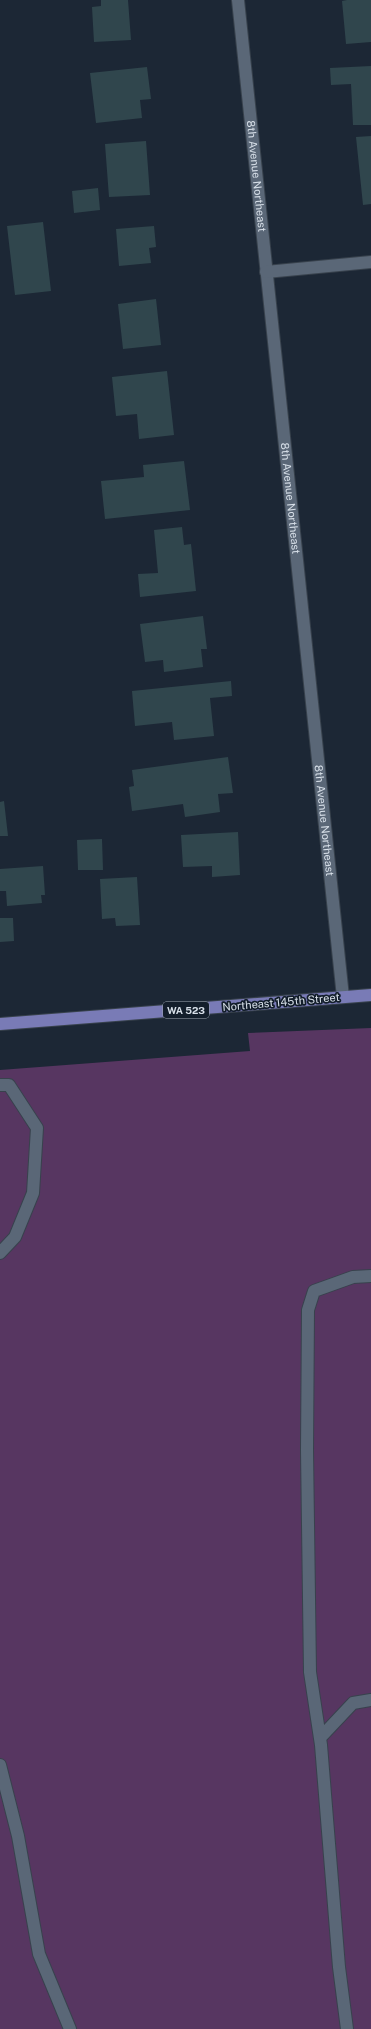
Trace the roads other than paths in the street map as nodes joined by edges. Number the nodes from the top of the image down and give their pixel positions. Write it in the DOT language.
graph roads {
  1 [pos="238,0"];
  2 [pos="371,262"];
  3 [pos="266,272"];
  4 [pos="371,995"];
  5 [pos="343,997"];
  6 [pos="0,1024"];
  7 [pos="0,1085"];
  8 [pos="0,1253"];
  9 [pos="371,1276"];
  10 [pos="371,1700"];
  11 [pos="320,1738"];
  12 [pos="0,1765"];
  13 [pos="70,2029"];
  14 [pos="347,2029"];
  1 -- 3 [label="street, 8th Avenue Northeast"];
  2 -- 3 [label="street"];
  3 -- 5 [label="street, 8th Avenue Northeast"];
  4 -- 5 [label="main road, Northeast 145th Street / WA 523"];
  5 -- 6 [label="main road, Northeast 145th Street / WA 523"];
  7 -- 8 [label="street"];
  9 -- 11 [label="street"];
  10 -- 11 [label="street"];
  11 -- 14 [label="street"];
  12 -- 13 [label="street"];
}
